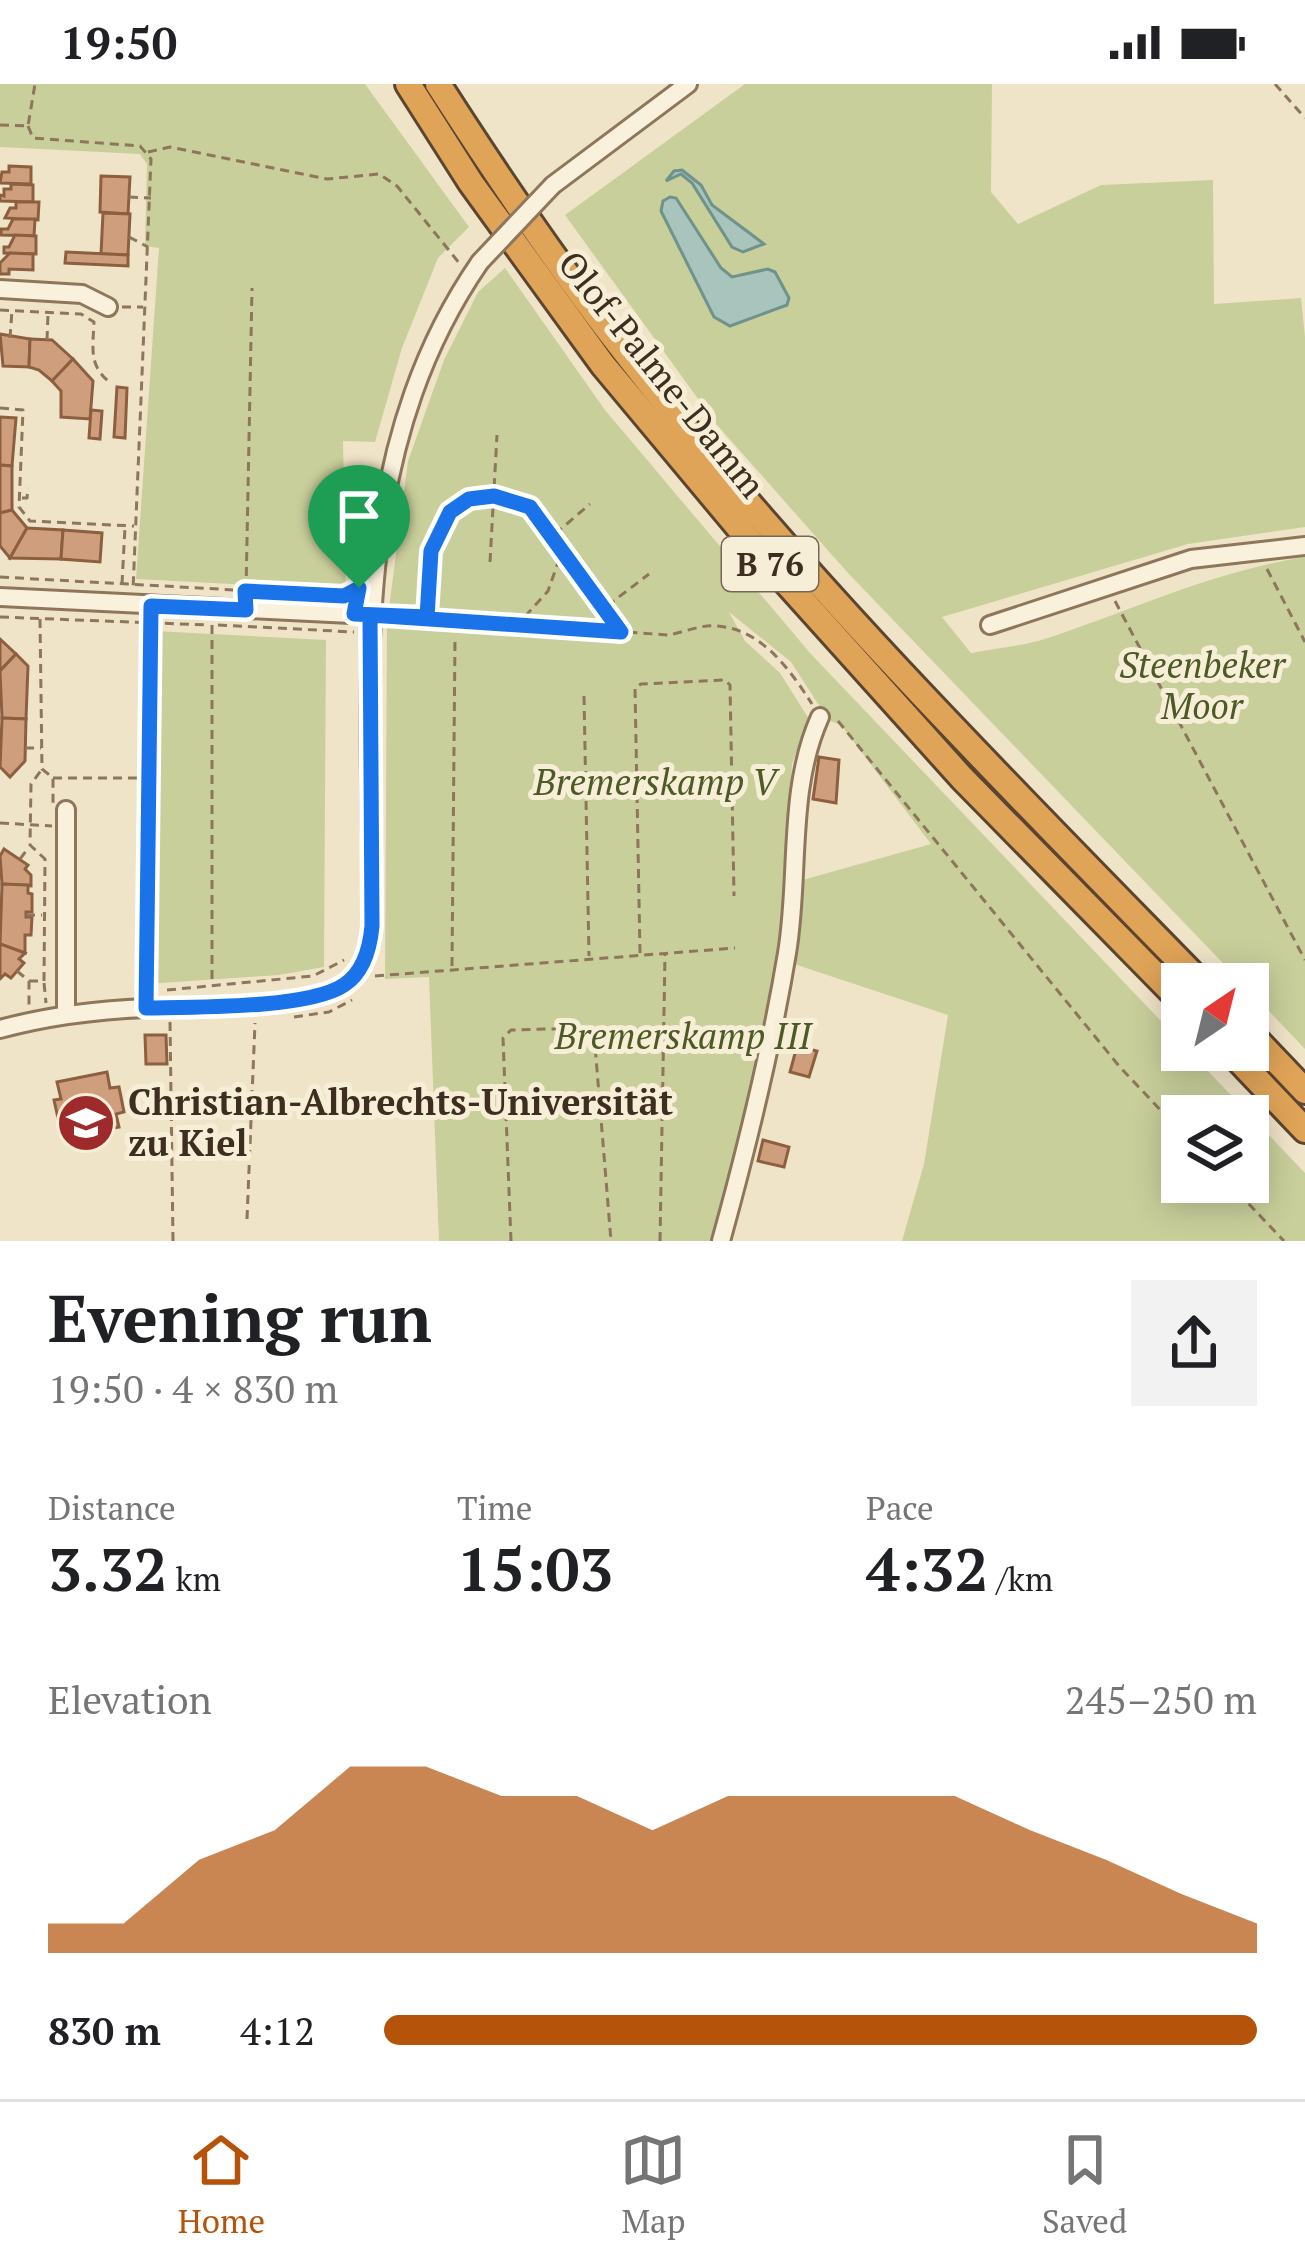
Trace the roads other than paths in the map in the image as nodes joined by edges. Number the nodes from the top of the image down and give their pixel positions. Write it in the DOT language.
graph roads {
  1 [pos="408,84"];
  2 [pos="438,84"];
  3 [pos="688,84"];
  4 [pos="0,289"];
  5 [pos="108,307"];
  6 [pos="1305,546"];
  7 [pos="0,597"];
  8 [pos="362,614"];
  9 [pos="990,626"];
  10 [pos="820,717"];
  11 [pos="66,818"];
  12 [pos="1181,963"];
  13 [pos="1161,981"];
  14 [pos="66,1014"];
  15 [pos="0,1029"];
  16 [pos="1269,1053"];
  17 [pos="1248,1071"];
  18 [pos="1305,1090"];
  19 [pos="1305,1130"];
  20 [pos="721,1241"];
  1 -- 13 [label="highway, Olof-Palme-Damm / B 76"];
  2 -- 12 [label="highway, Olof-Palme-Damm / B 76"];
  3 -- 8 [label="street, bridge"];
  4 -- 5 [label="street"];
  6 -- 9 [label="street"];
  7 -- 8 [label="street"];
  8 -- 14 [label="street"];
  10 -- 20 [label="street"];
  11 -- 14 [label="street"];
  14 -- 15 [label="street"];
  16 -- 18 [label="highway"];
  17 -- 19 [label="highway"];
}
